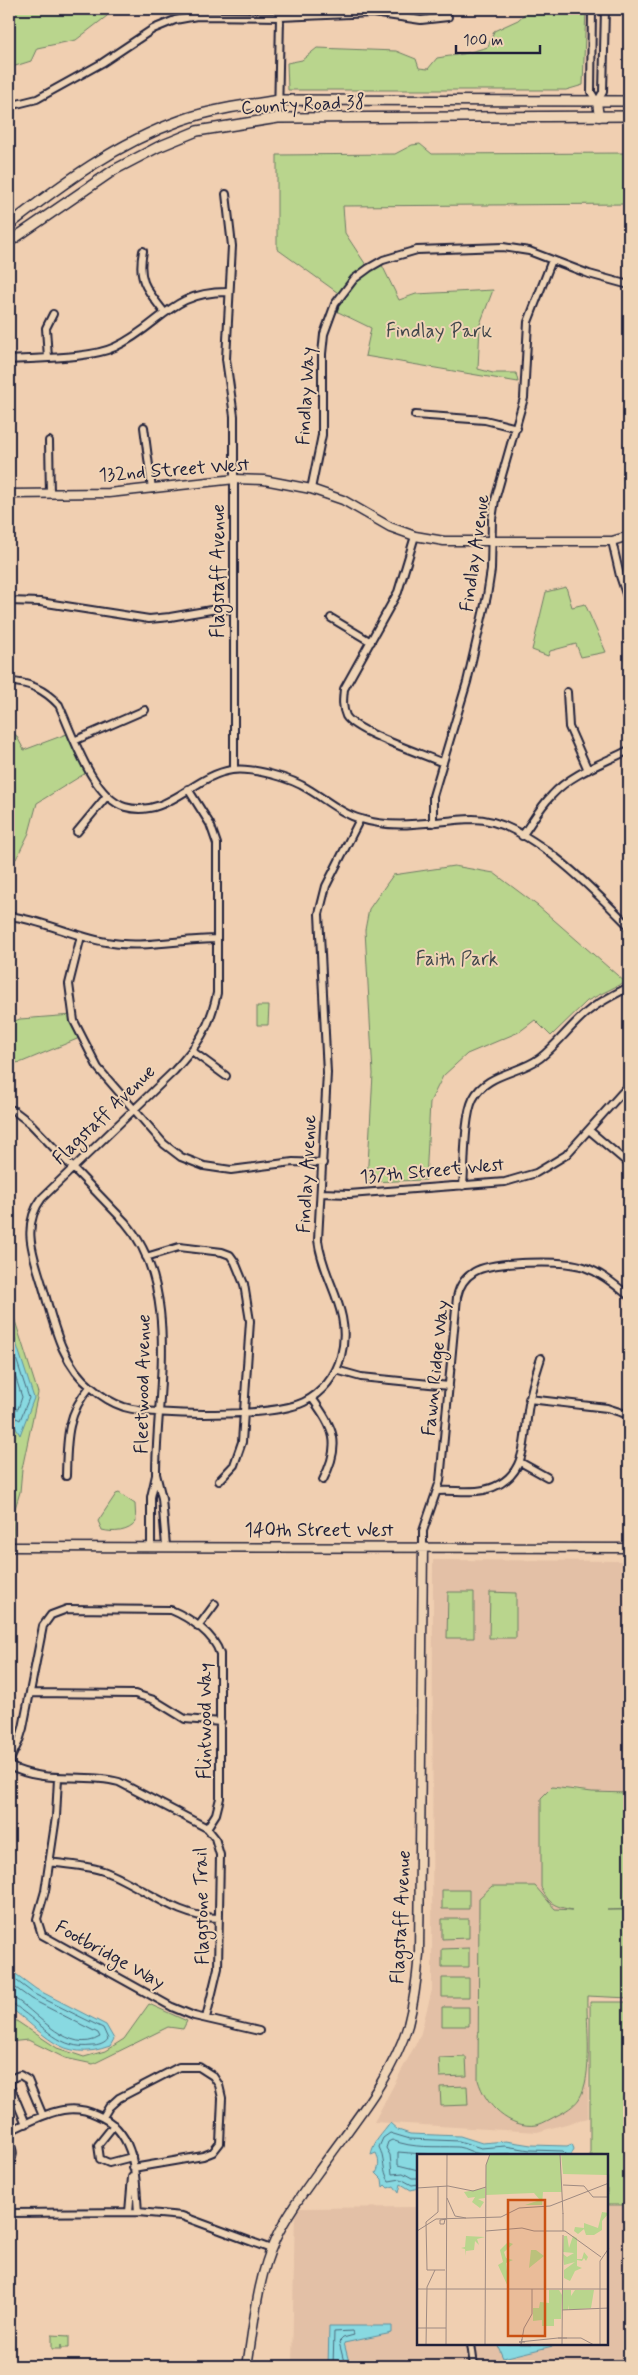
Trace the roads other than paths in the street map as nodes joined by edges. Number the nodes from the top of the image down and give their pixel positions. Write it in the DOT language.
graph roads {
  1 [pos="197,9"];
  2 [pos="592,9"];
  3 [pos="605,9"];
  4 [pos="615,9"];
  5 [pos="629,10"];
  6 [pos="197,16"];
  7 [pos="280,17"];
  8 [pos="448,17"];
  9 [pos="280,100"];
  10 [pos="629,101"];
  11 [pos="597,102"];
  12 [pos="9,106"];
  13 [pos="629,116"];
  14 [pos="278,118"];
  15 [pos="599,118"];
  16 [pos="226,194"];
  17 [pos="9,225"];
  18 [pos="9,242"];
  19 [pos="143,251"];
  20 [pos="552,260"];
  21 [pos="629,285"];
  22 [pos="230,292"];
  23 [pos="165,313"];
  24 [pos="52,314"];
  25 [pos="48,358"];
  26 [pos="9,360"];
  27 [pos="415,415"];
  28 [pos="144,427"];
  29 [pos="517,428"];
  30 [pos="49,441"];
  31 [pos="234,479"];
  32 [pos="152,489"];
  33 [pos="311,489"];
  34 [pos="9,494"];
  35 [pos="50,494"];
  36 [pos="415,536"];
  37 [pos="629,536"];
  38 [pos="492,541"];
  39 [pos="612,541"];
  40 [pos="9,601"];
  41 [pos="629,603"];
  42 [pos="234,609"];
  43 [pos="331,618"];
  44 [pos="371,642"];
  45 [pos="9,682"];
  46 [pos="567,692"];
  47 [pos="145,710"];
  48 [pos="76,740"];
  49 [pos="629,750"];
  50 [pos="442,762"];
  51 [pos="234,769"];
  52 [pos="588,770"];
  53 [pos="188,790"];
  54 [pos="106,797"];
  55 [pos="360,819"];
  56 [pos="433,823"];
  57 [pos="76,832"];
  58 [pos="522,836"];
  59 [pos="9,916"];
  60 [pos="629,926"];
  61 [pos="81,936"];
  62 [pos="218,939"];
  63 [pos="629,987"];
  64 [pos="192,1051"];
  65 [pos="226,1076"];
  66 [pos="629,1085"];
  67 [pos="12,1110"];
  68 [pos="134,1110"];
  69 [pos="590,1131"];
  70 [pos="323,1163"];
  71 [pos="629,1164"];
  72 [pos="73,1167"];
  73 [pos="463,1186"];
  74 [pos="321,1193"];
  75 [pos="146,1257"];
  76 [pos="629,1296"];
  77 [pos="541,1358"];
  78 [pos="336,1370"];
  79 [pos="449,1386"];
  80 [pos="90,1387"];
  81 [pos="312,1398"];
  82 [pos="530,1399"];
  83 [pos="158,1412"];
  84 [pos="244,1412"];
  85 [pos="629,1414"];
  86 [pos="520,1462"];
  87 [pos="156,1474"];
  88 [pos="66,1476"];
  89 [pos="547,1477"];
  90 [pos="324,1480"];
  91 [pos="219,1481"];
  92 [pos="438,1490"];
  93 [pos="151,1546"];
  94 [pos="166,1546"];
  95 [pos="423,1546"];
  96 [pos="9,1547"];
  97 [pos="629,1548"];
  98 [pos="215,1604"];
  99 [pos="198,1627"];
  100 [pos="30,1693"];
  101 [pos="221,1722"];
  102 [pos="9,1764"];
  103 [pos="58,1778"];
  104 [pos="207,1828"];
  105 [pos="49,1862"];
  106 [pos="219,1918"];
  107 [pos="206,2018"];
  108 [pos="259,2031"];
  109 [pos="43,2116"];
  110 [pos="103,2117"];
  111 [pos="26,2124"];
  112 [pos="114,2125"];
  113 [pos="9,2131"];
  114 [pos="9,2141"];
  115 [pos="132,2157"];
  116 [pos="9,2163"];
  117 [pos="133,2168"];
  118 [pos="129,2212"];
  119 [pos="138,2212"];
  120 [pos="9,2213"];
  121 [pos="271,2249"];
  122 [pos="471,2345"];
  123 [pos="247,2366"];
  124 [pos="474,2366"];
  1 -- 6 [label="street"];
  2 -- 11 [label="street"];
  3 -- 11 [label="street"];
  4 -- 5 [label="street"];
  6 -- 7 [label="street"];
  6 -- 12 [label="street"];
  7 -- 8 [label="street"];
  7 -- 9 [label="street"];
  9 -- 11 [label="main road"];
  9 -- 14 [label="street"];
  9 -- 17 [label="main road"];
  10 -- 11 [label="main road"];
  11 -- 15 [label="street"];
  13 -- 15 [label="main road, County Road 38"];
  14 -- 15 [label="main road, County Road 38"];
  14 -- 18 [label="main road, County Road 38"];
  16 -- 22 [label="street, Flagstaff Avenue"];
  19 -- 23 [label="street"];
  20 -- 21 [label="street, Findlay Way"];
  20 -- 29 [label="street, Findlay Avenue"];
  20 -- 33 [label="street, Findlay Way"];
  22 -- 23 [label="street"];
  22 -- 31 [label="street, Flagstaff Avenue"];
  23 -- 25 [label="street"];
  24 -- 25 [label="street"];
  25 -- 26 [label="street"];
  27 -- 29 [label="street"];
  28 -- 32 [label="street"];
  29 -- 38 [label="street, Findlay Avenue"];
  30 -- 35 [label="street"];
  31 -- 32 [label="street, 132nd Street West"];
  31 -- 33 [label="street, 132nd Street West"];
  31 -- 42 [label="street, Flagstaff Avenue"];
  32 -- 35 [label="street, 132nd Street West"];
  33 -- 36 [label="street, 132nd Street West"];
  34 -- 35 [label="street, 132nd Street West"];
  36 -- 38 [label="street, 132nd Street West"];
  36 -- 44 [label="street"];
  37 -- 39 [label="street, 132nd Street West"];
  38 -- 39 [label="street, 132nd Street West"];
  38 -- 50 [label="street, Findlay Avenue"];
  39 -- 41 [label="street"];
  40 -- 42 [label="street"];
  42 -- 51 [label="street, Flagstaff Avenue"];
  43 -- 44 [label="street"];
  44 -- 50 [label="street"];
  45 -- 48 [label="street"];
  46 -- 52 [label="street"];
  47 -- 48 [label="street"];
  48 -- 54 [label="street"];
  49 -- 52 [label="street"];
  50 -- 56 [label="street, Findlay Avenue"];
  51 -- 53 [label="street"];
  51 -- 55 [label="street"];
  52 -- 58 [label="street"];
  53 -- 54 [label="street"];
  53 -- 62 [label="street, Flagstaff Avenue"];
  54 -- 57 [label="street"];
  55 -- 56 [label="street"];
  55 -- 70 [label="street, Findlay Avenue"];
  56 -- 58 [label="street"];
  58 -- 60 [label="street"];
  59 -- 61 [label="street"];
  61 -- 62 [label="street"];
  61 -- 68 [label="street"];
  62 -- 64 [label="street, Flagstaff Avenue"];
  63 -- 73 [label="street"];
  64 -- 65 [label="street"];
  64 -- 68 [label="street, Flagstaff Avenue"];
  66 -- 69 [label="street, 137th Street West"];
  67 -- 72 [label="street, Fleetwood Avenue"];
  68 -- 70 [label="street"];
  68 -- 72 [label="street, Flagstaff Avenue"];
  69 -- 71 [label="street"];
  69 -- 73 [label="street, 137th Street West"];
  70 -- 74 [label="street, Findlay Avenue"];
  72 -- 75 [label="street, Fleetwood Avenue"];
  72 -- 80 [label="street, Flagstaff Avenue"];
  73 -- 74 [label="street, 137th Street West"];
  74 -- 78 [label="street, Findlay Avenue"];
  75 -- 83 [label="street, Fleetwood Avenue"];
  75 -- 84 [label="street"];
  76 -- 79 [label="street, Fawn Ridge Way"];
  77 -- 82 [label="street"];
  78 -- 79 [label="street"];
  78 -- 81 [label="street, Findlay Avenue"];
  79 -- 92 [label="street, Fawn Ridge Way"];
  80 -- 83 [label="street, Flagstaff Avenue"];
  80 -- 88 [label="street"];
  81 -- 84 [label="street, Findlay Avenue"];
  81 -- 90 [label="street"];
  82 -- 85 [label="street"];
  82 -- 86 [label="street"];
  83 -- 84 [label="street, Findlay Avenue"];
  83 -- 87 [label="street, Fleetwood Avenue"];
  84 -- 91 [label="street"];
  86 -- 89 [label="street"];
  86 -- 92 [label="street"];
  87 -- 93 [label="street, Fleetwood Avenue"];
  87 -- 94 [label="street, Fleetwood Avenue"];
  92 -- 95 [label="street, Fawn Ridge Way"];
  93 -- 94 [label="street, 140th Street West"];
  93 -- 96 [label="street, 140th Street West"];
  94 -- 95 [label="street, 140th Street West"];
  95 -- 97 [label="street, 140th Street West"];
  95 -- 121 [label="street, Flagstaff Avenue"];
  98 -- 99 [label="street"];
  99 -- 100 [label="street, Flintwood Way"];
  99 -- 101 [label="street, Flintwood Way"];
  100 -- 101 [label="street"];
  100 -- 102 [label="street, Flintwood Way"];
  101 -- 104 [label="street, Flintwood Way"];
  102 -- 103 [label="street, Flagstone Trail"];
  103 -- 104 [label="street, Flagstone Trail"];
  103 -- 105 [label="street, Footbridge Way"];
  104 -- 106 [label="street, Flagstone Trail"];
  105 -- 106 [label="street"];
  105 -- 107 [label="street, Footbridge Way"];
  106 -- 107 [label="street, Flagstone Trail"];
  107 -- 108 [label="street, Footbridge Way"];
  109 -- 110 [label="street"];
  109 -- 111 [label="street"];
  109 -- 111 [label="street"];
  110 -- 112 [label="street"];
  110 -- 117 [label="street"];
  111 -- 113 [label="street"];
  112 -- 115 [label="street"];
  112 -- 115 [label="street"];
  114 -- 116 [label="street"];
  115 -- 117 [label="street"];
  117 -- 118 [label="street"];
  117 -- 119 [label="street"];
  118 -- 119 [label="street"];
  118 -- 120 [label="street"];
  119 -- 121 [label="street"];
  121 -- 123 [label="street, Flagstaff Avenue"];
  122 -- 124 [label="street"];
}
